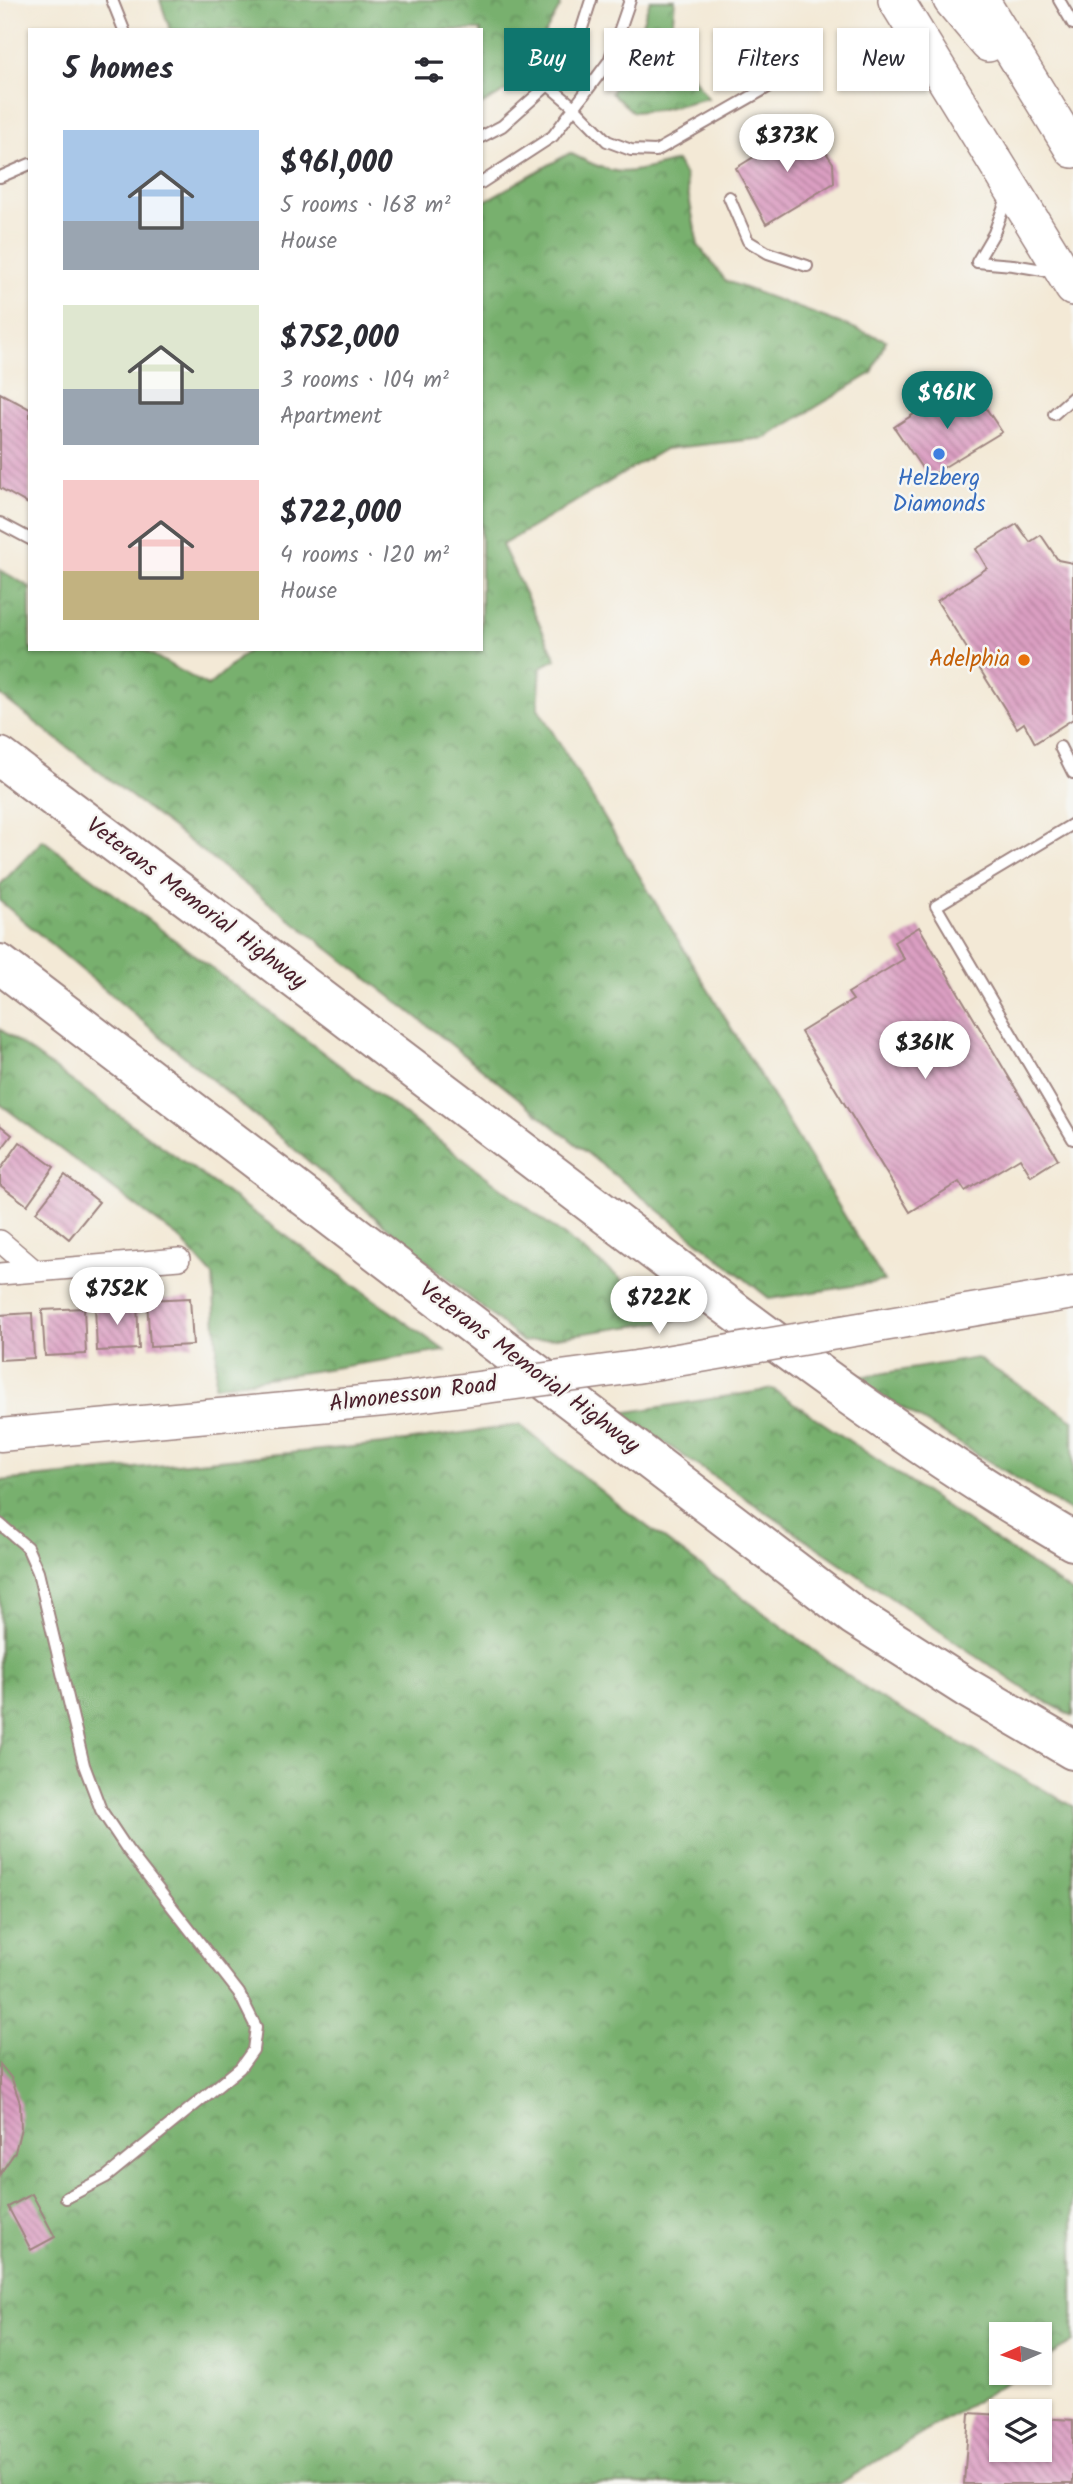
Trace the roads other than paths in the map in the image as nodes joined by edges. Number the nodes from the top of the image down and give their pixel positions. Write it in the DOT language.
graph roads {
  1 [pos="112,0"];
  2 [pos="591,0"];
  3 [pos="630,0"];
  4 [pos="896,0"];
  5 [pos="951,0"];
  6 [pos="981,0"];
  7 [pos="1059,0"];
  8 [pos="1073,24"];
  9 [pos="123,28"];
  10 [pos="582,28"];
  11 [pos="541,91"];
  12 [pos="555,91"];
  13 [pos="761,91"];
  14 [pos="574,107"];
  15 [pos="1063,122"];
  16 [pos="483,136"];
  17 [pos="1073,149"];
  18 [pos="28,165"];
  19 [pos="0,177"];
  20 [pos="483,182"];
  21 [pos="1011,188"];
  22 [pos="729,197"];
  23 [pos="807,266"];
  24 [pos="1069,281"];
  25 [pos="1073,397"];
  26 [pos="1054,414"];
  27 [pos="0,523"];
  28 [pos="28,538"];
  29 [pos="1060,747"];
  30 [pos="0,757"];
  31 [pos="1073,773"];
  32 [pos="1073,824"];
  33 [pos="0,964"];
  34 [pos="1073,1139"];
  35 [pos="0,1241"];
  36 [pos="178,1259"];
  37 [pos="35,1271"];
  38 [pos="0,1274"];
  39 [pos="1073,1293"];
  40 [pos="0,1435"];
  41 [pos="0,1524"];
  42 [pos="1073,1541"];
  43 [pos="1073,1750"];
  44 [pos="66,2198"];
  1 -- 9 [label="lane"];
  2 -- 10 [label="lane"];
  3 -- 14 [label="lane"];
  4 -- 21 [label="main road"];
  5 -- 15 [label="main road"];
  6 -- 15 [label="main road"];
  7 -- 8 [label="lane"];
  11 -- 16 [label="lane"];
  12 -- 14 [label="lane"];
  13 -- 14 [label="lane"];
  14 -- 20 [label="lane"];
  15 -- 17 [label="main road"];
  18 -- 19 [label="lane"];
  21 -- 24 [label="main road"];
  21 -- 24 [label="lane"];
  22 -- 23 [label="lane"];
  25 -- 26 [label="lane"];
  27 -- 28 [label="lane"];
  29 -- 31 [label="lane"];
  30 -- 42 [label="highway, Veterans Memorial Highway"];
  32 -- 34 [label="lane"];
  33 -- 43 [label="highway, Veterans Memorial Highway"];
  35 -- 37 [label="street"];
  36 -- 37 [label="street"];
  37 -- 38 [label="street"];
  39 -- 40 [label="main road, Almonesson Road, bridge"];
  41 -- 44 [label="lane"];
}
